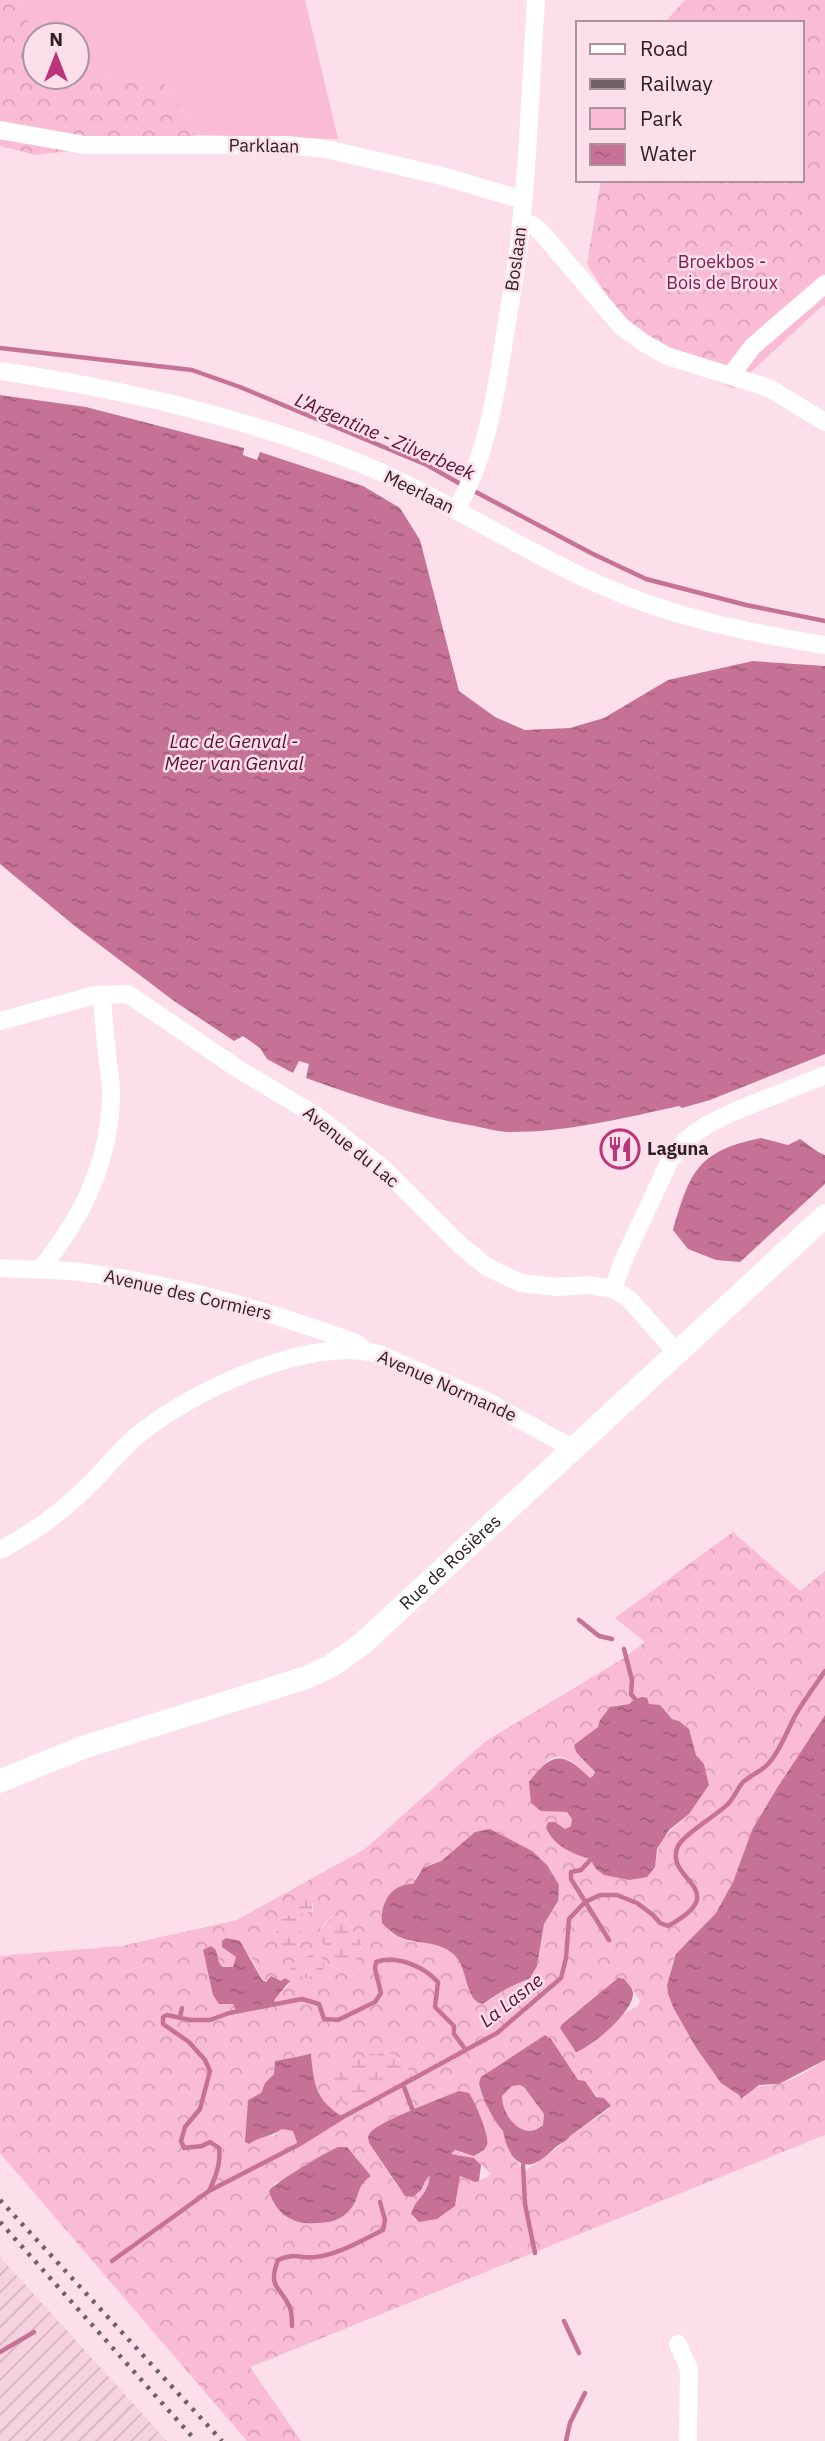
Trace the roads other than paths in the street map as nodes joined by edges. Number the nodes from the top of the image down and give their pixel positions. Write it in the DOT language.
graph roads {
  1 [pos="536,0"];
  2 [pos="0,130"];
  3 [pos="523,200"];
  4 [pos="522,223"];
  5 [pos="825,284"];
  6 [pos="0,371"];
  7 [pos="731,375"];
  8 [pos="825,422"];
  9 [pos="461,503"];
  10 [pos="825,645"];
  11 [pos="102,995"];
  12 [pos="0,1021"];
  13 [pos="825,1075"];
  14 [pos="825,1216"];
  15 [pos="41,1268"];
  16 [pos="2,1269"];
  17 [pos="613,1289"];
  18 [pos="365,1350"];
  19 [pos="677,1353"];
  20 [pos="572,1448"];
  21 [pos="0,1550"];
  22 [pos="0,1781"];
  23 [pos="678,2344"];
  24 [pos="688,2441"];
  1 -- 3 [label="street, Boslaan"];
  2 -- 3 [label="street, Parklaan"];
  3 -- 4 [label="street, Boslaan"];
  4 -- 7 [label="street"];
  4 -- 9 [label="street, Boslaan"];
  5 -- 7 [label="street"];
  6 -- 9 [label="street, Meerlaan"];
  7 -- 8 [label="street"];
  9 -- 10 [label="street, Meerlaan"];
  11 -- 12 [label="street"];
  11 -- 15 [label="street"];
  11 -- 17 [label="street, Avenue du Lac"];
  13 -- 17 [label="street"];
  14 -- 19 [label="street, Rue de Rosières"];
  15 -- 16 [label="street, Avenue des Cormiers"];
  15 -- 18 [label="street, Avenue des Cormiers"];
  17 -- 19 [label="street"];
  18 -- 20 [label="street, Avenue Normande"];
  18 -- 21 [label="street, Avenue Normande"];
  19 -- 20 [label="street, Rue de Rosières"];
  20 -- 22 [label="street, Rue de Rosières"];
  23 -- 24 [label="street"];
}
